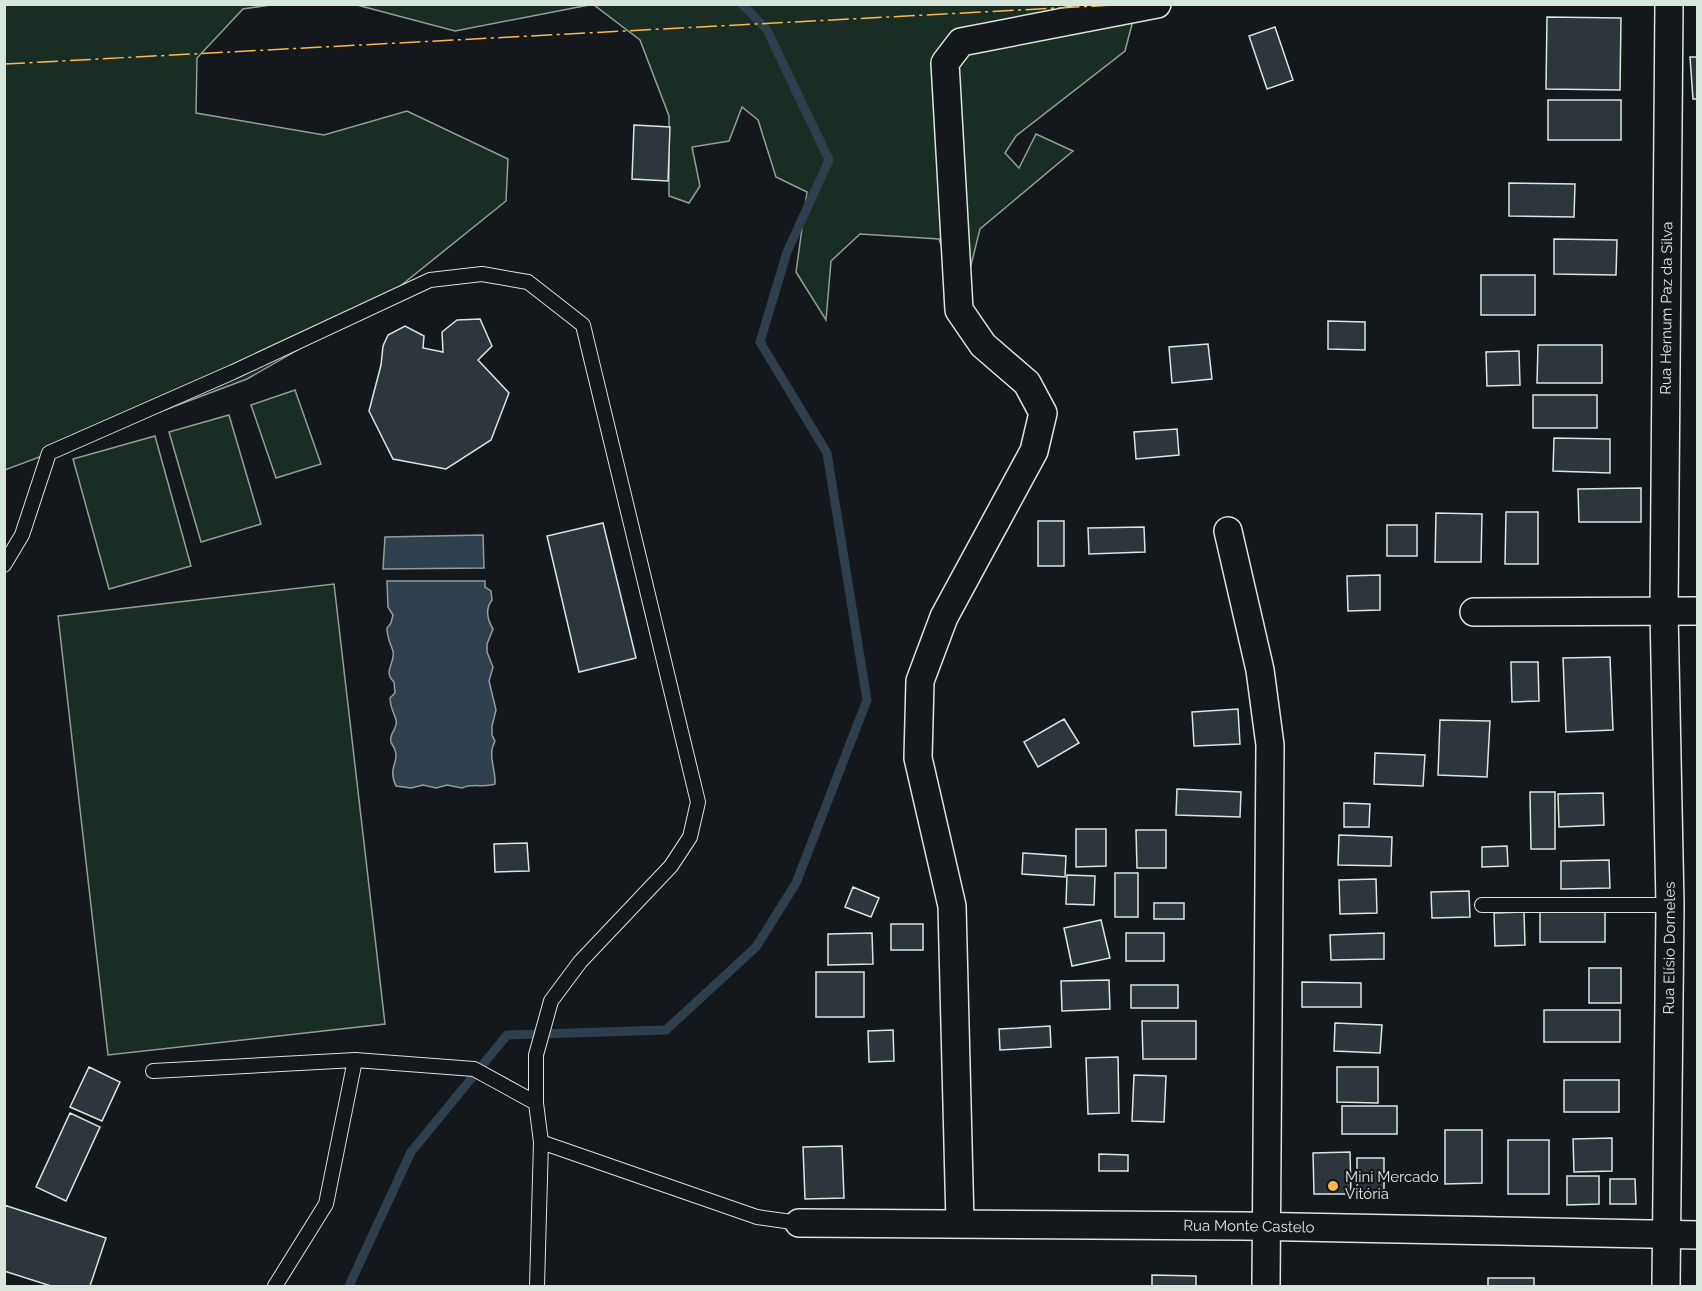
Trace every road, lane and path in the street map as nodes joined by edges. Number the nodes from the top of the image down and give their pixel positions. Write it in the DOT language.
graph roads {
  1 [pos="1157,4"];
  2 [pos="1669,4"];
  3 [pos="1228,531"];
  4 [pos="4,565"];
  5 [pos="1664,611"];
  6 [pos="1698,611"];
  7 [pos="1473,612"];
  8 [pos="1482,905"];
  9 [pos="1670,905"];
  10 [pos="355,1060"];
  11 [pos="153,1071"];
  12 [pos="536,1103"];
  13 [pos="541,1142"];
  14 [pos="799,1222"];
  15 [pos="960,1223"];
  16 [pos="1265,1227"];
  17 [pos="1698,1235"];
  18 [pos="1666,1236"];
  19 [pos="275,1287"];
  20 [pos="537,1287"];
  21 [pos="1266,1287"];
  22 [pos="1666,1287"];
  1 -- 15 [label="street"];
  2 -- 5 [label="street, Rua Hernum Paz da Silva"];
  3 -- 16 [label="street"];
  4 -- 12 [label="lane"];
  5 -- 6 [label="street"];
  5 -- 7 [label="street"];
  5 -- 9 [label="street, Rua Elísio Dorneles"];
  8 -- 9 [label="lane"];
  9 -- 18 [label="street, Rua Elísio Dorneles"];
  10 -- 11 [label="lane"];
  10 -- 12 [label="lane"];
  10 -- 19 [label="lane"];
  12 -- 13 [label="lane"];
  13 -- 14 [label="lane"];
  13 -- 20 [label="lane"];
  14 -- 15 [label="street, Rua Monte Castelo"];
  15 -- 16 [label="street, Rua Monte Castelo"];
  16 -- 18 [label="street, Rua Monte Castelo"];
  16 -- 21 [label="street"];
  17 -- 18 [label="street, Rua Monte Castelo"];
  18 -- 22 [label="street, Rua Elísio Dorneles"];
}
